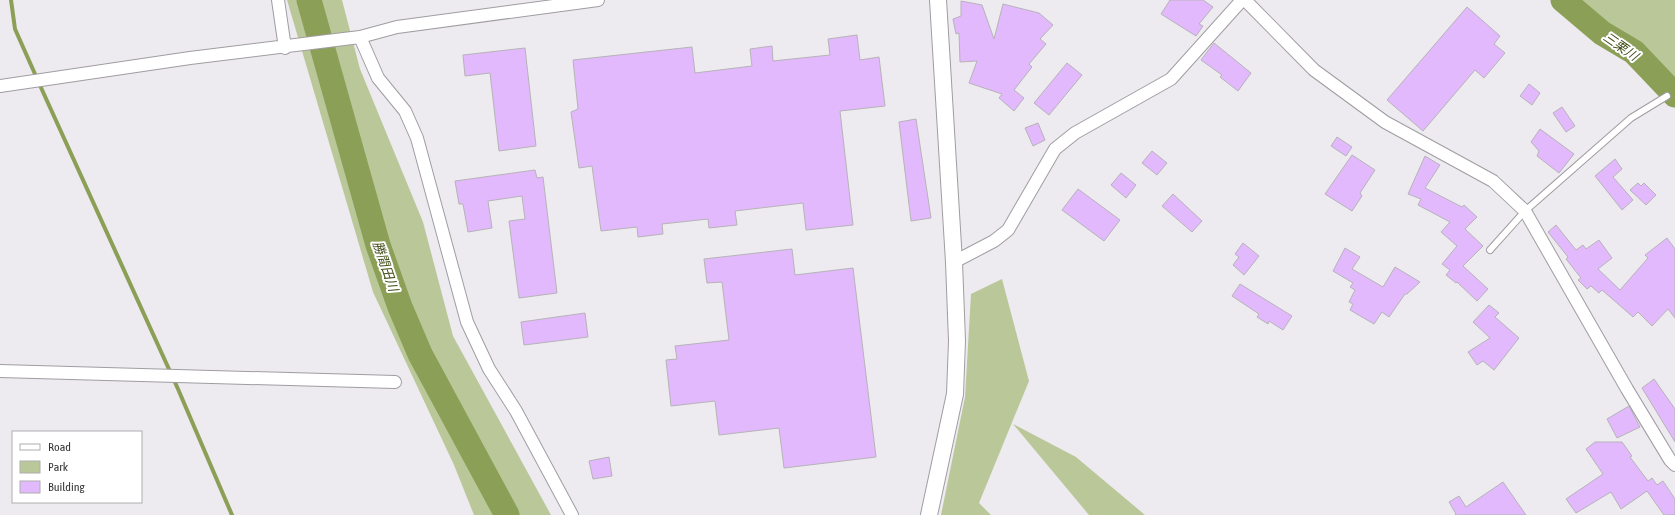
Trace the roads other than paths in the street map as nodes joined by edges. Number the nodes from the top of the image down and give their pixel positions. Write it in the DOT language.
graph roads {
  1 [pos="278,0"];
  2 [pos="598,0"];
  3 [pos="938,0"];
  4 [pos="1242,0"];
  5 [pos="1245,0"];
  6 [pos="356,38"];
  7 [pos="290,47"];
  8 [pos="0,86"];
  9 [pos="1667,96"];
  10 [pos="1525,211"];
  11 [pos="1490,250"];
  12 [pos="954,262"];
  13 [pos="0,371"];
  14 [pos="395,382"];
  15 [pos="1675,465"];
  16 [pos="572,515"];
  17 [pos="929,515"];
  1 -- 7 [label="street"];
  2 -- 6 [label="street"];
  3 -- 12 [label="street"];
  4 -- 12 [label="street"];
  5 -- 10 [label="street"];
  6 -- 7 [label="street"];
  6 -- 16 [label="street"];
  7 -- 8 [label="street"];
  9 -- 10 [label="lane"];
  10 -- 11 [label="lane"];
  10 -- 15 [label="street"];
  12 -- 17 [label="street"];
  13 -- 14 [label="street"];
}
